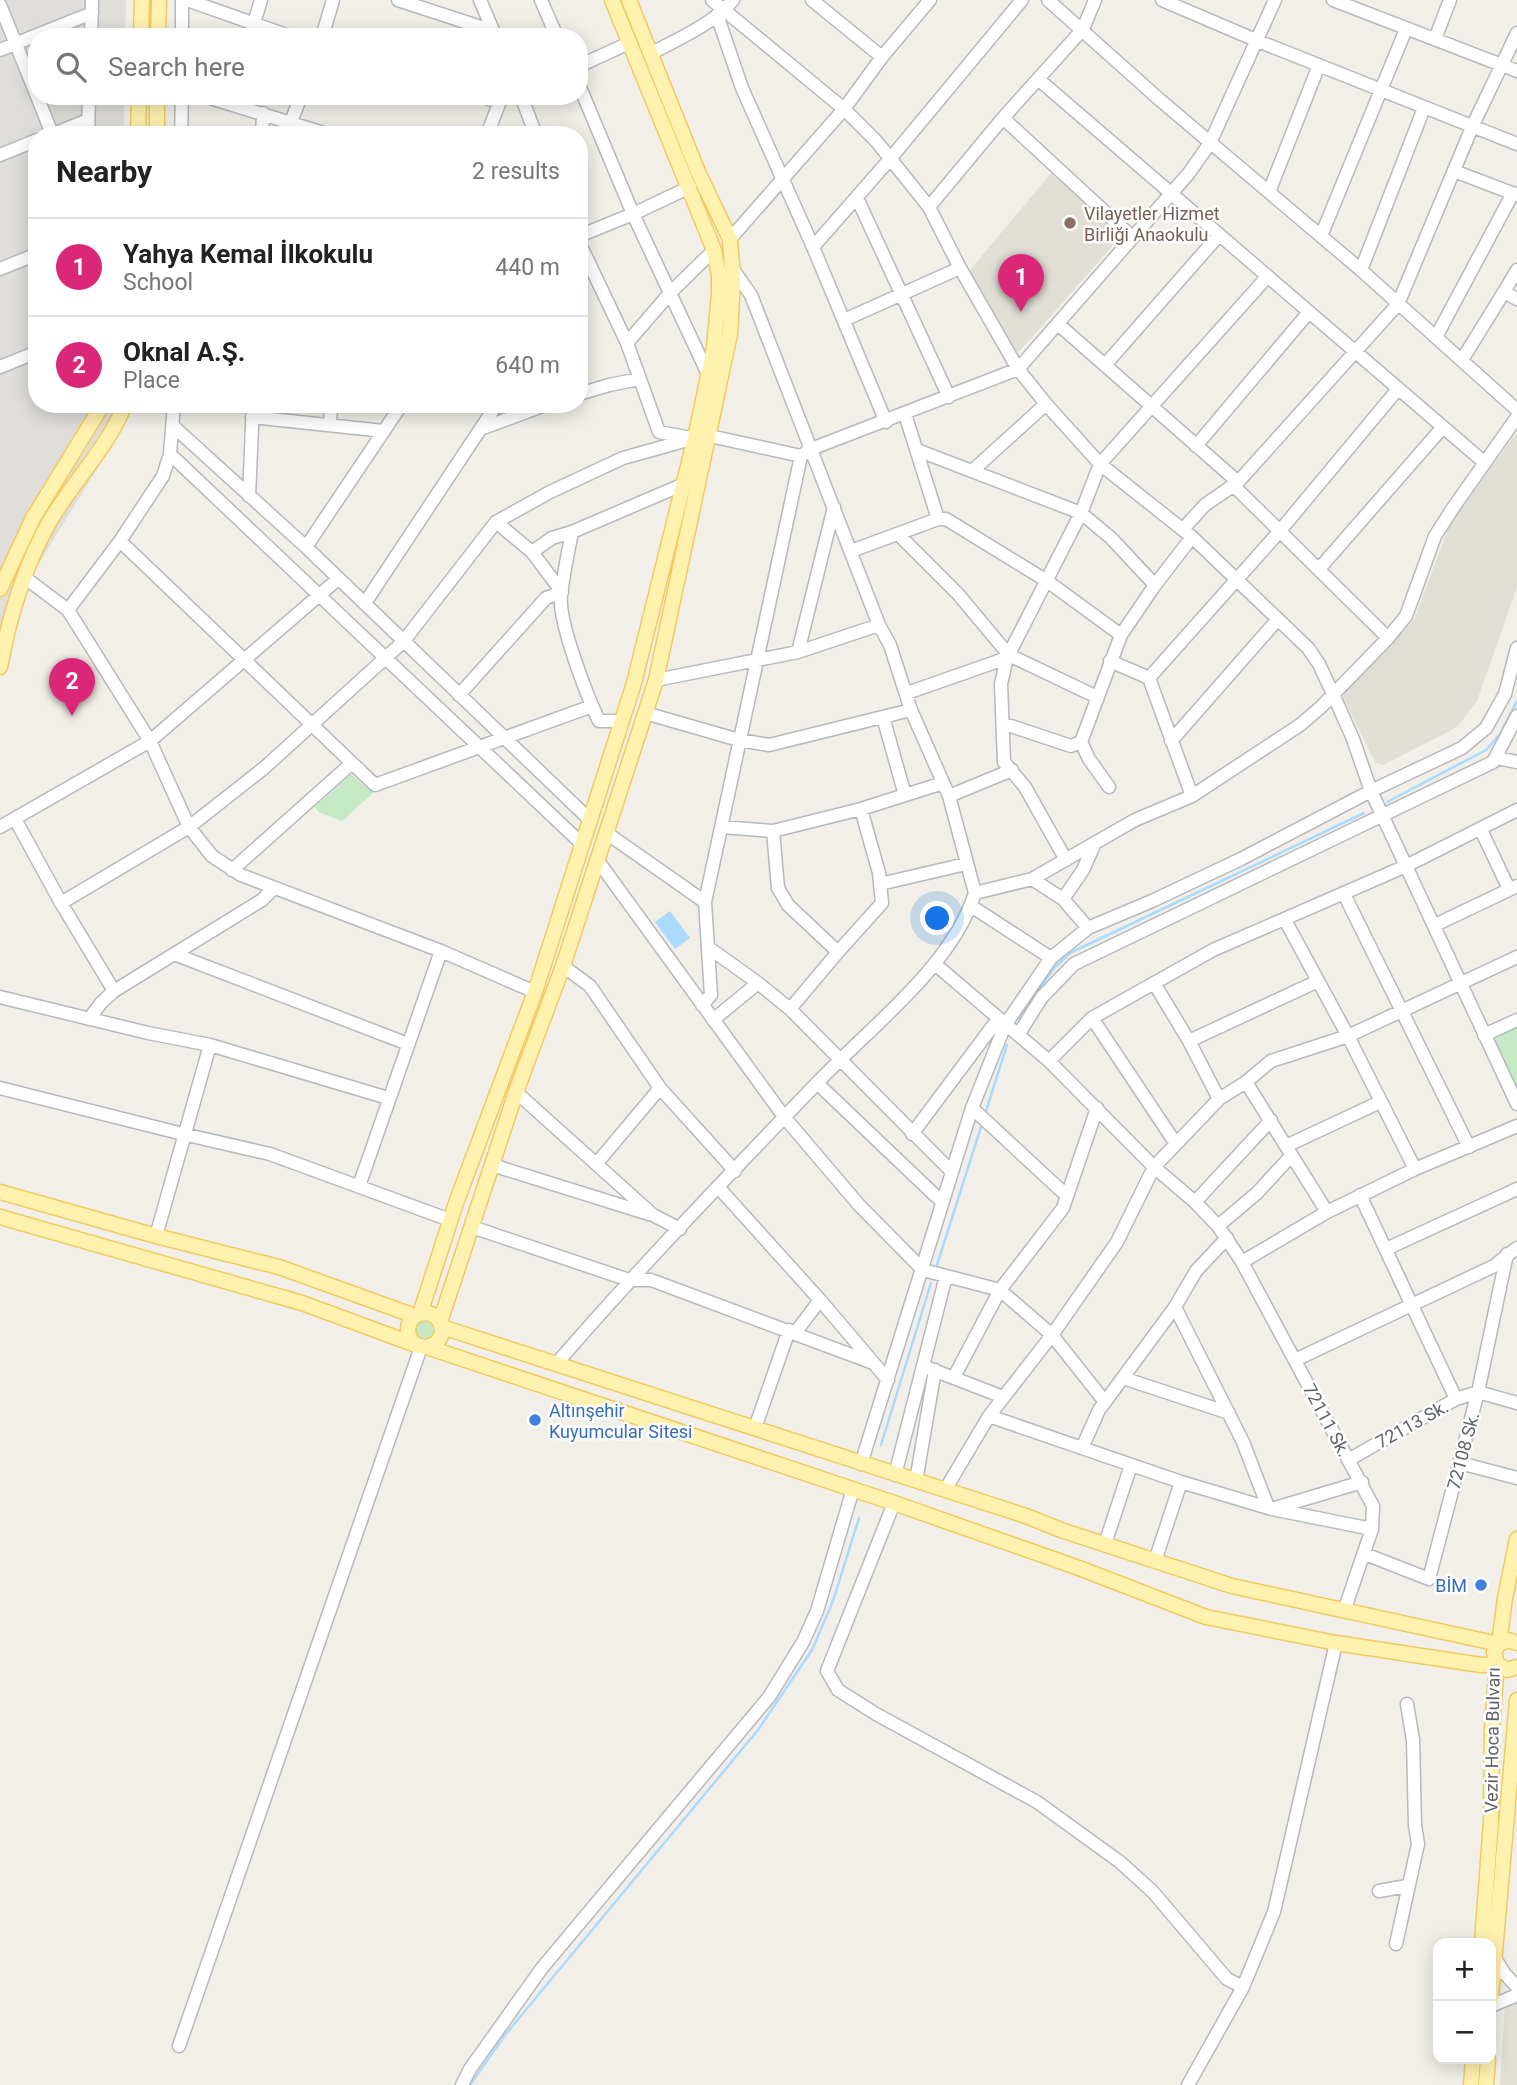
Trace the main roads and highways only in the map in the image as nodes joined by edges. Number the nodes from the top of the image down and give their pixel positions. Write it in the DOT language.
graph roads {
  1 [pos="142,0"];
  2 [pos="159,0"];
  3 [pos="612,0"];
  4 [pos="629,0"];
  5 [pos="141,28"];
  6 [pos="158,28"];
  7 [pos="139,105"];
  8 [pos="157,105"];
  9 [pos="138,126"];
  10 [pos="156,126"];
  11 [pos="97,413"];
  12 [pos="122,413"];
  13 [pos="702,437"];
  14 [pos="0,586"];
  15 [pos="0,667"];
  16 [pos="0,1192"];
  17 [pos="0,1217"];
  18 [pos="426,1297"];
  19 [pos="445,1305"];
  20 [pos="400,1311"];
  21 [pos="418,1315"];
  22 [pos="441,1324"];
  23 [pos="462,1333"];
  24 [pos="421,1346"];
  25 [pos="1517,1539"];
  26 [pos="1517,1643"];
  27 [pos="1499,1644"];
  28 [pos="1497,1664"];
  29 [pos="1517,1667"];
  30 [pos="1517,1700"];
  31 [pos="1482,1938"];
  32 [pos="1495,1938"];
  33 [pos="1473,2064"];
  34 [pos="1488,2064"];
  35 [pos="1471,2085"];
  36 [pos="1486,2085"];
  1 -- 5 [label="main road"];
  2 -- 6 [label="main road"];
  3 -- 13 [label="main road"];
  4 -- 13 [label="main road"];
  7 -- 9 [label="main road"];
  8 -- 10 [label="main road"];
  11 -- 14 [label="main road"];
  12 -- 15 [label="main road"];
  13 -- 18 [label="main road"];
  13 -- 19 [label="main road"];
  16 -- 20 [label="main road"];
  17 -- 24 [label="main road"];
  18 -- 20 [label="main road"];
  18 -- 21 [label="main road"];
  19 -- 22 [label="main road"];
  19 -- 23 [label="main road"];
  20 -- 21 [label="main road"];
  21 -- 22 [label="main road"];
  21 -- 24 [label="main road"];
  22 -- 23 [label="main road"];
  22 -- 24 [label="main road"];
  23 -- 27 [label="main road"];
  24 -- 28 [label="main road"];
  25 -- 27 [label="main road, Vezir Hoca Bulvarı"];
  26 -- 27 [label="main road"];
  27 -- 28 [label="main road, Vezir Hoca Bulvarı"];
  28 -- 29 [label="main road"];
  28 -- 31 [label="main road, Vezir Hoca Bulvarı"];
  30 -- 32 [label="main road, Vezir Hoca Bulvarı"];
  33 -- 35 [label="main road"];
  34 -- 36 [label="main road"];
}
